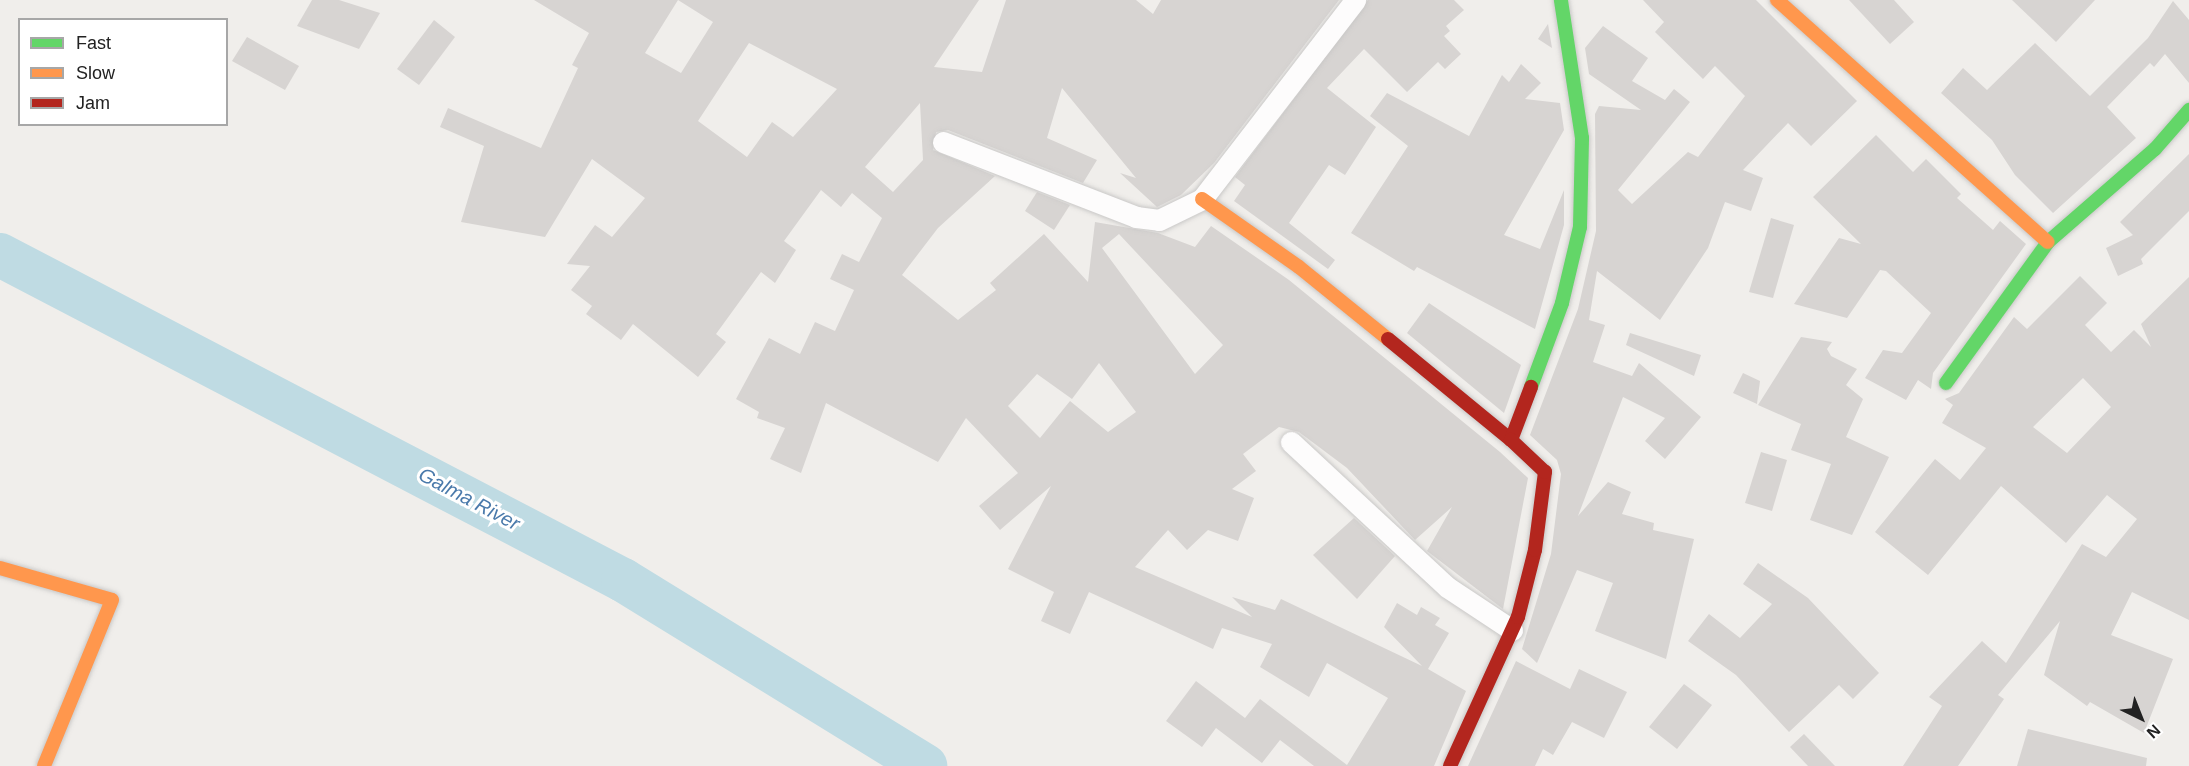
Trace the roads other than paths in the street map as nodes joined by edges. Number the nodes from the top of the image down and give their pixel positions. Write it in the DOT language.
graph roads {
  1 [pos="1355,0"];
  2 [pos="1561,0"];
  3 [pos="1777,0"];
  4 [pos="2189,110"];
  5 [pos="943,142"];
  6 [pos="1202,199"];
  7 [pos="2048,242"];
  8 [pos="1946,383"];
  9 [pos="1511,440"];
  10 [pos="1291,442"];
  11 [pos="0,568"];
  12 [pos="1512,630"];
  13 [pos="44,766"];
  14 [pos="1450,766"];
  1 -- 6 [label="street"];
  2 -- 9 [label="street"];
  3 -- 7 [label="street"];
  4 -- 7 [label="street"];
  5 -- 6 [label="street"];
  6 -- 9 [label="street"];
  7 -- 8 [label="street"];
  9 -- 12 [label="street"];
  10 -- 12 [label="street"];
  11 -- 13 [label="street"];
  12 -- 14 [label="street"];
}
